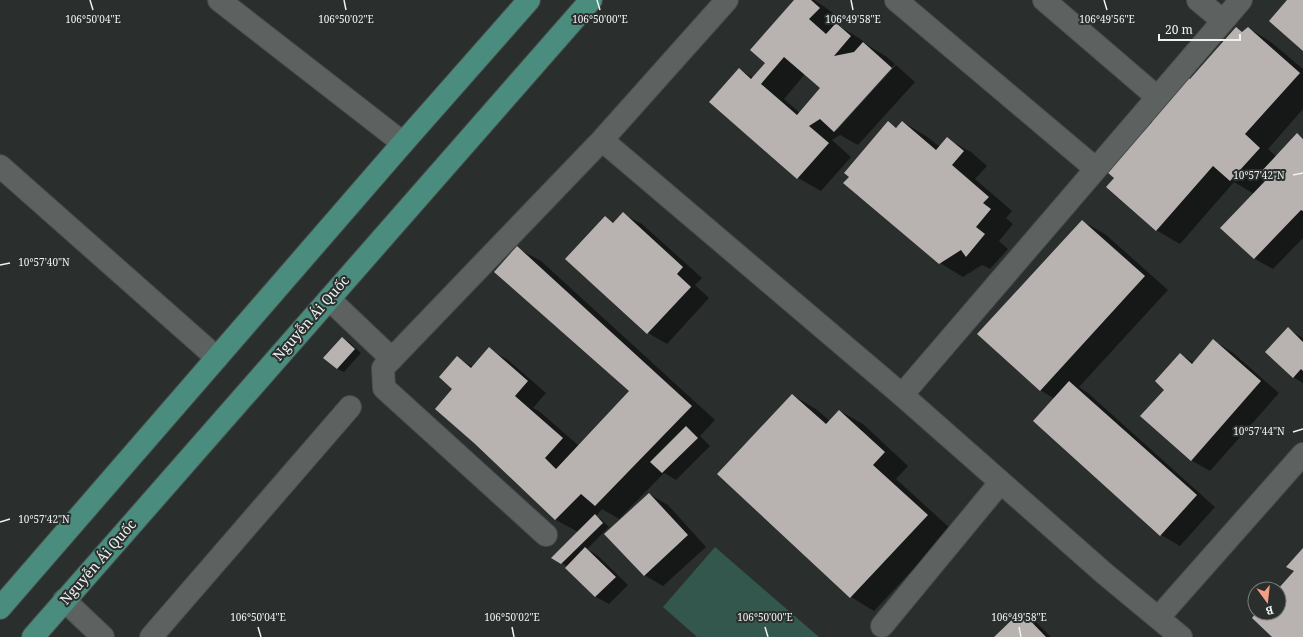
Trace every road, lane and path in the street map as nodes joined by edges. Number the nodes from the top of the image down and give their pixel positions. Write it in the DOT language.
graph roads {
  1 [pos="219,0"];
  2 [pos="529,0"];
  3 [pos="591,0"];
  4 [pos="727,0"];
  5 [pos="896,0"];
  6 [pos="1044,0"];
  7 [pos="1198,0"];
  8 [pos="1241,0"];
  9 [pos="1222,21"];
  10 [pos="1157,98"];
  11 [pos="602,140"];
  12 [pos="403,143"];
  13 [pos="0,166"];
  14 [pos="1096,169"];
  15 [pos="329,299"];
  16 [pos="217,358"];
  17 [pos="392,359"];
  18 [pos="902,395"];
  19 [pos="350,407"];
  20 [pos="1303,454"];
  21 [pos="1000,483"];
  22 [pos="546,535"];
  23 [pos="64,600"];
  24 [pos="0,608"];
  25 [pos="1158,618"];
  26 [pos="882,626"];
  27 [pos="33,637"];
  28 [pos="103,637"];
  29 [pos="151,637"];
  30 [pos="1181,637"];
  1 -- 12 [label="street"];
  2 -- 12 [label="main road"];
  3 -- 15 [label="main road, Nguyễn Ái Quốc"];
  4 -- 11 [label="street"];
  5 -- 14 [label="street"];
  6 -- 10 [label="street"];
  7 -- 9 [label="street"];
  8 -- 9 [label="street"];
  9 -- 10 [label="street"];
  10 -- 14 [label="street"];
  11 -- 17 [label="street"];
  11 -- 18 [label="street"];
  12 -- 16 [label="main road"];
  13 -- 16 [label="street"];
  14 -- 18 [label="street"];
  15 -- 17 [label="street"];
  15 -- 23 [label="main road, Nguyễn Ái Quốc"];
  16 -- 24 [label="main road"];
  17 -- 22 [label="street"];
  18 -- 21 [label="street"];
  19 -- 29 [label="street"];
  20 -- 25 [label="street"];
  21 -- 25 [label="street"];
  21 -- 26 [label="street"];
  23 -- 27 [label="main road, Nguyễn Ái Quốc"];
  23 -- 28 [label="street"];
  25 -- 30 [label="street"];
}
